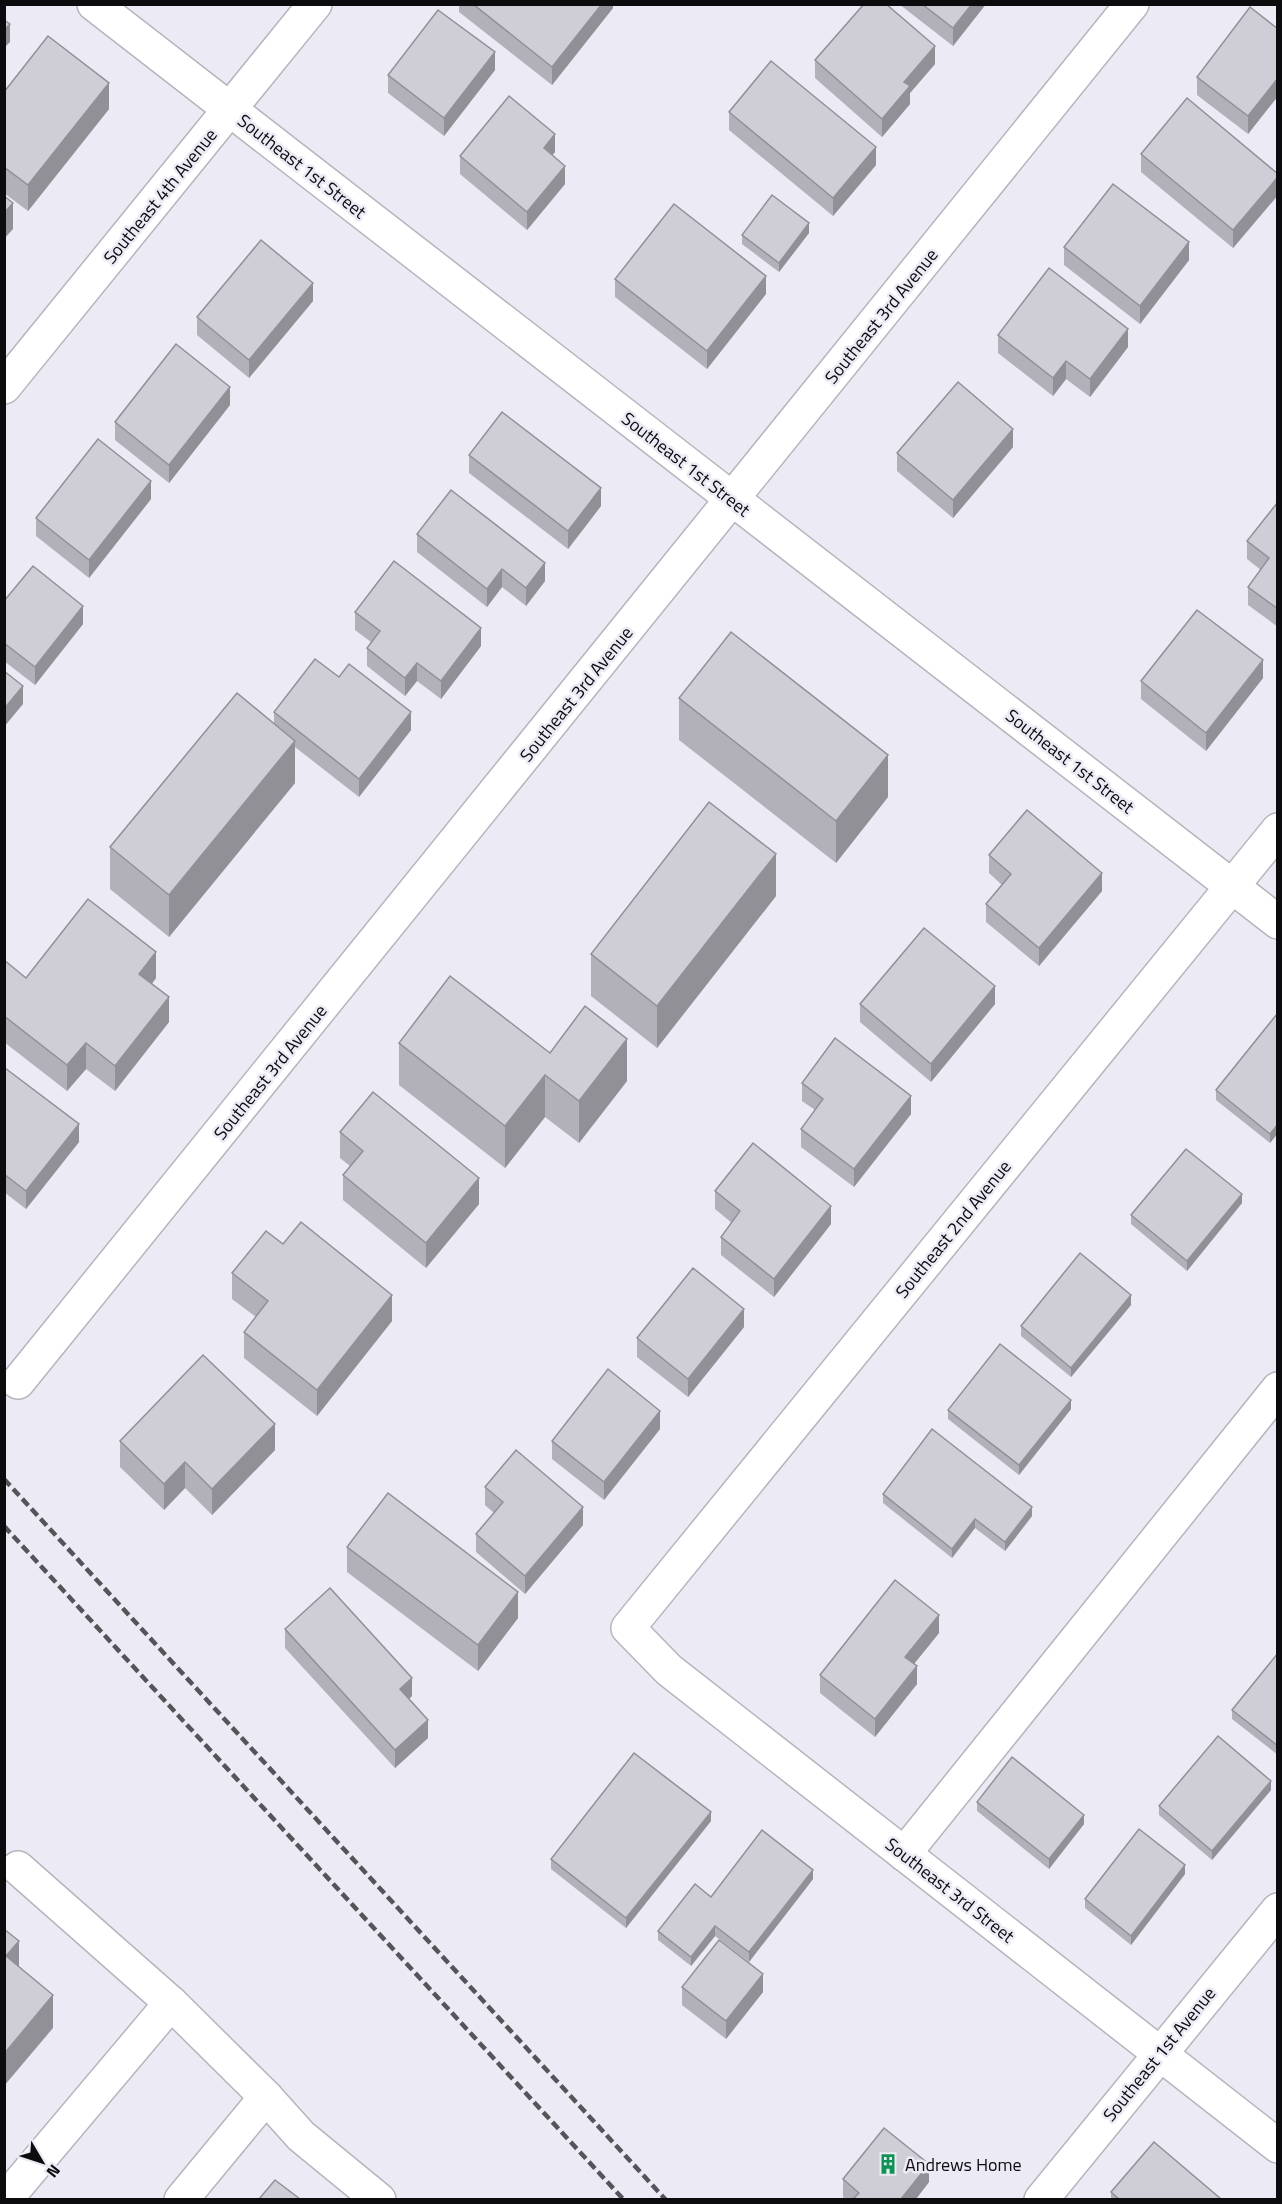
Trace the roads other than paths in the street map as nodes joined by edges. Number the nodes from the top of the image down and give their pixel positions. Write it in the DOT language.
graph roads {
  1 [pos="94,4"];
  2 [pos="315,4"];
  3 [pos="1132,4"];
  4 [pos="230,110"];
  5 [pos="4,387"];
  6 [pos="733,500"];
  7 [pos="1278,830"];
  8 [pos="1232,887"];
  9 [pos="1278,922"];
  10 [pos="18,1383"];
  11 [pos="1278,1389"];
  12 [pos="628,1628"];
  13 [pos="904,1854"];
  14 [pos="18,1868"];
  15 [pos="1278,1910"];
  16 [pos="171,2002"];
  17 [pos="1160,2054"];
  18 [pos="266,2097"];
  19 [pos="1278,2146"];
  20 [pos="6,2199"];
  21 [pos="181,2199"];
  22 [pos="379,2199"];
  23 [pos="1041,2199"];
  1 -- 4 [label="street, Southeast 1st Street"];
  2 -- 4 [label="street, Southeast 4th Avenue"];
  3 -- 6 [label="street, Southeast 3rd Avenue"];
  4 -- 5 [label="street, Southeast 4th Avenue"];
  4 -- 6 [label="street, Southeast 1st Street"];
  6 -- 8 [label="street, Southeast 1st Street"];
  6 -- 10 [label="street, Southeast 3rd Avenue"];
  7 -- 8 [label="street, Southeast 2nd Avenue"];
  8 -- 9 [label="street, Southeast 1st Street"];
  8 -- 12 [label="street, Southeast 2nd Avenue"];
  11 -- 13 [label="street"];
  12 -- 13 [label="street, Southeast 3rd Street"];
  13 -- 17 [label="street, Southeast 3rd Street"];
  14 -- 16 [label="street"];
  15 -- 17 [label="street, Southeast 1st Avenue"];
  16 -- 18 [label="street"];
  16 -- 20 [label="street"];
  17 -- 19 [label="street, Southeast 3rd Street"];
  17 -- 23 [label="street, Southeast 1st Avenue"];
  18 -- 21 [label="street"];
  18 -- 22 [label="street"];
}
